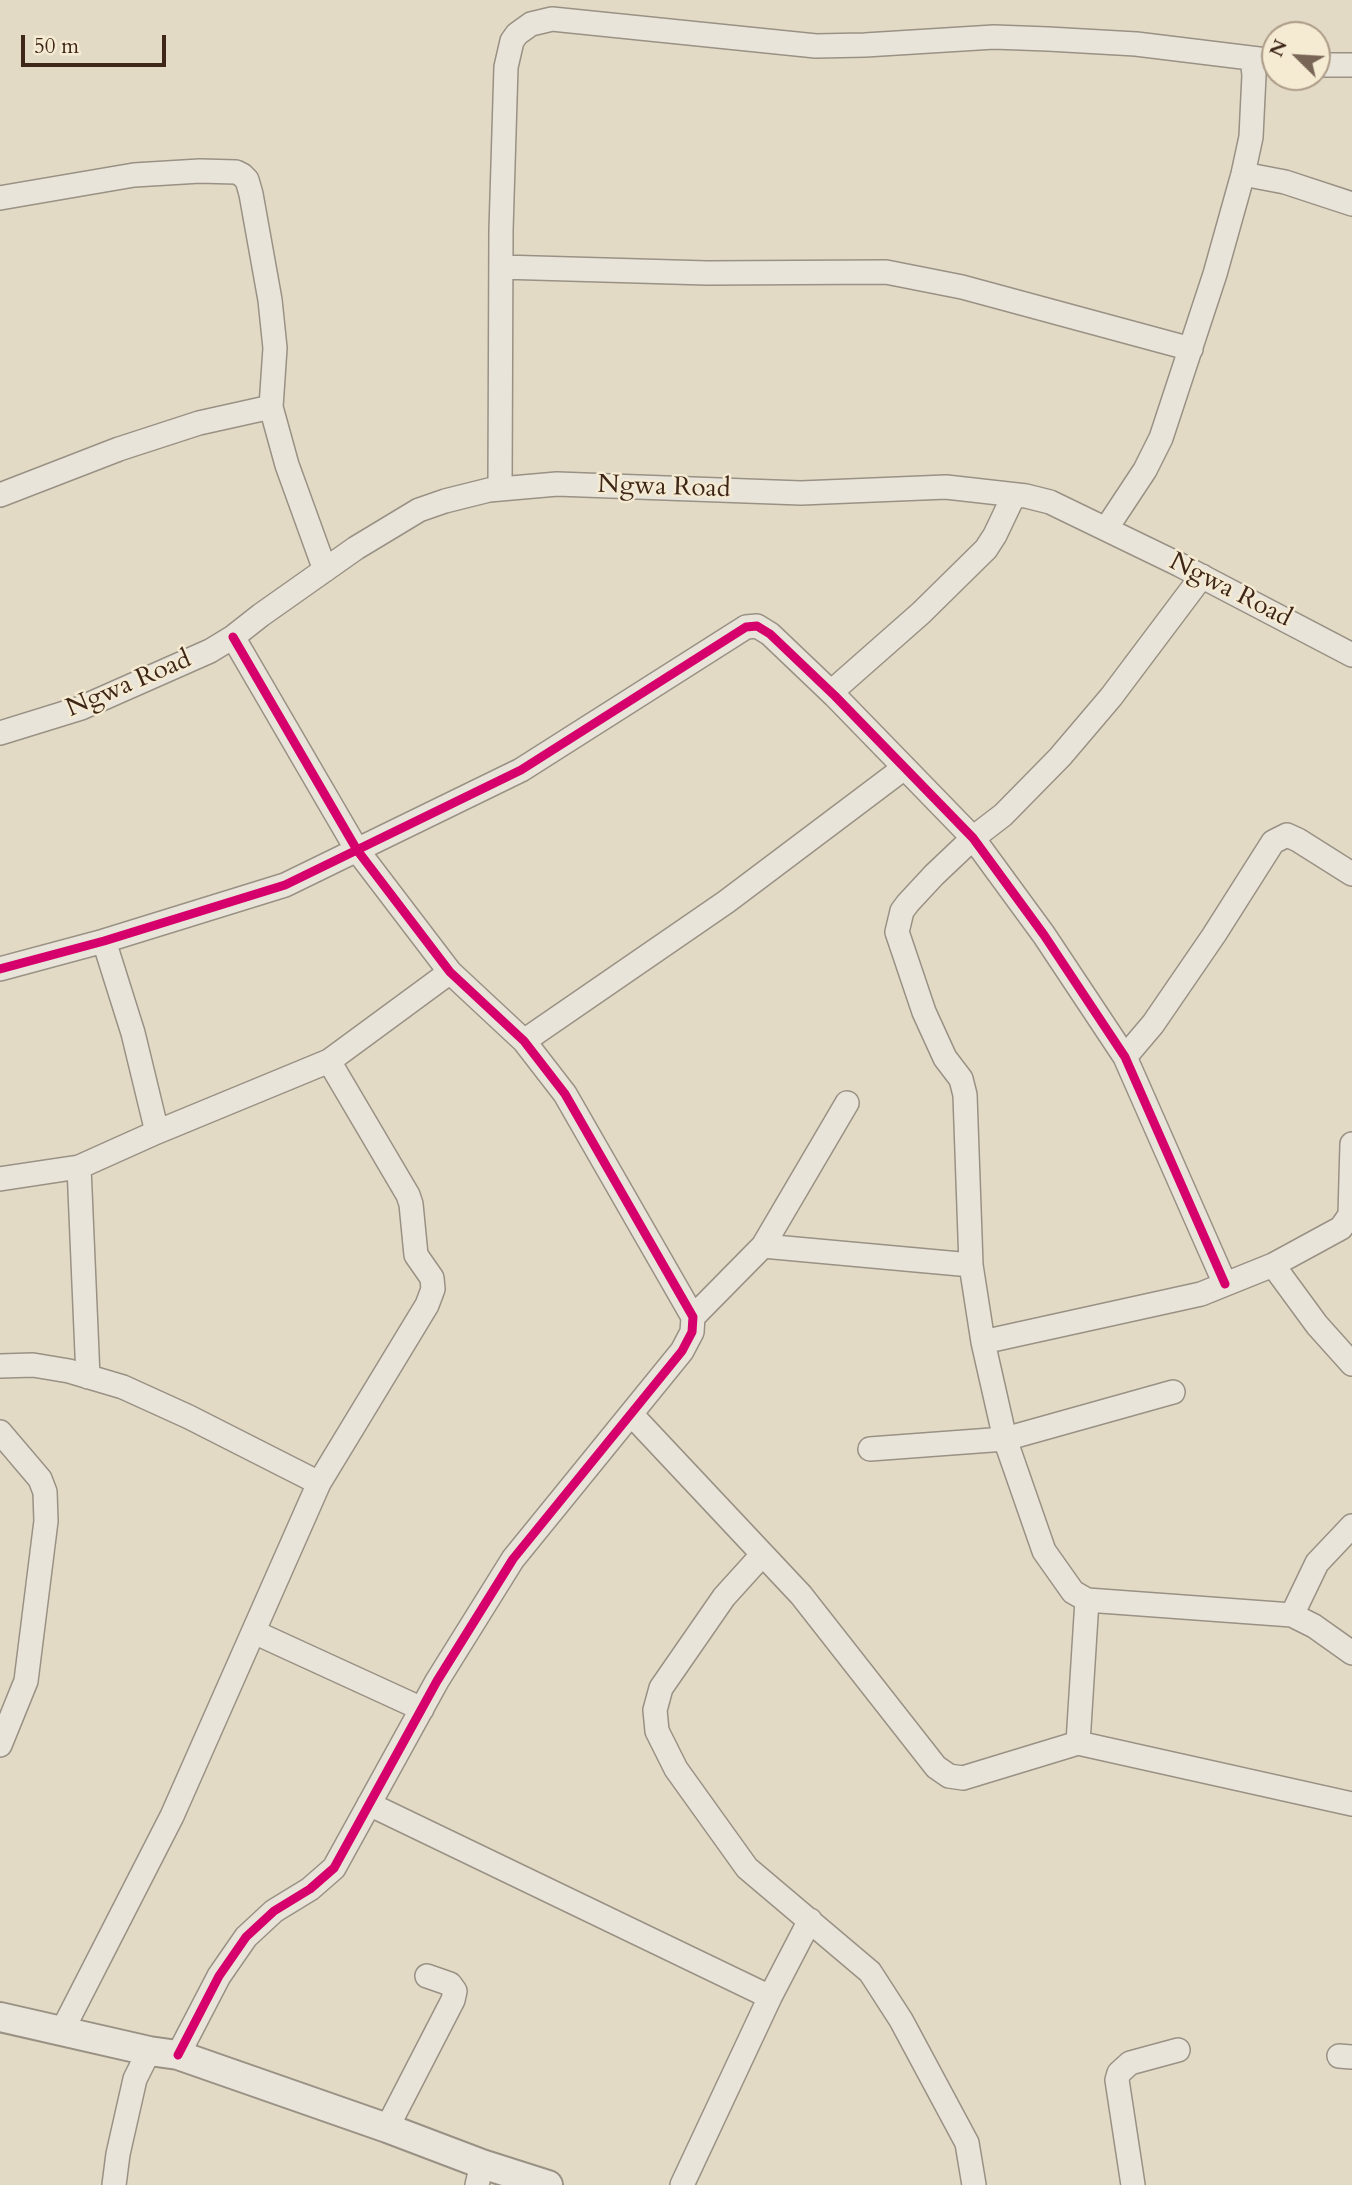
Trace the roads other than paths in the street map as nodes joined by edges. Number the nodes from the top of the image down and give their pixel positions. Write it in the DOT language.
graph roads {
  1 [pos="1252,58"];
  2 [pos="1261,59"];
  3 [pos="1331,65"];
  4 [pos="1352,65"];
  5 [pos="1243,174"];
  6 [pos="0,198"];
  7 [pos="1352,204"];
  8 [pos="501,267"];
  9 [pos="1191,349"];
  10 [pos="271,407"];
  11 [pos="500,489"];
  12 [pos="0,495"];
  13 [pos="1014,495"];
  14 [pos="1105,528"];
  15 [pos="325,570"];
  16 [pos="1202,576"];
  17 [pos="233,637"];
  18 [pos="1352,655"];
  19 [pos="835,696"];
  20 [pos="0,733"];
  21 [pos="904,768"];
  22 [pos="974,838"];
  23 [pos="357,850"];
  24 [pos="1352,874"];
  25 [pos="104,941"];
  26 [pos="0,969"];
  27 [pos="450,972"];
  28 [pos="524,1041"];
  29 [pos="1125,1057"];
  30 [pos="328,1061"];
  31 [pos="847,1103"];
  32 [pos="157,1132"];
  33 [pos="1352,1144"];
  34 [pos="79,1167"];
  35 [pos="0,1179"];
  36 [pos="763,1246"];
  37 [pos="971,1265"];
  38 [pos="1273,1265"];
  39 [pos="1225,1284"];
  40 [pos="693,1317"];
  41 [pos="983,1342"];
  42 [pos="1352,1364"];
  43 [pos="0,1366"];
  44 [pos="88,1377"];
  45 [pos="1173,1392"];
  46 [pos="631,1414"];
  47 [pos="0,1432"];
  48 [pos="1005,1439"];
  49 [pos="870,1449"];
  50 [pos="319,1483"];
  51 [pos="1352,1526"];
  52 [pos="762,1555"];
  53 [pos="1087,1600"];
  54 [pos="1292,1615"];
  55 [pos="254,1632"];
  56 [pos="1352,1653"];
  57 [pos="422,1709"];
  58 [pos="1078,1743"];
  59 [pos="0,1745"];
  60 [pos="369,1804"];
  61 [pos="1352,1804"];
  62 [pos="810,1920"];
  63 [pos="427,1976"];
  64 [pos="770,1997"];
  65 [pos="0,2017"];
  66 [pos="62,2031"];
  67 [pos="1178,2050"];
  68 [pos="149,2051"];
  69 [pos="178,2055"];
  70 [pos="387,2128"];
  71 [pos="479,2175"];
  72 [pos="114,2185"];
  73 [pos="548,2185"];
  74 [pos="682,2185"];
  75 [pos="974,2185"];
  76 [pos="1133,2185"];
  1 -- 2 [label="street"];
  1 -- 5 [label="street"];
  1 -- 8 [label="street"];
  3 -- 4 [label="street"];
  5 -- 7 [label="street"];
  5 -- 9 [label="street"];
  6 -- 10 [label="street"];
  8 -- 9 [label="street"];
  8 -- 11 [label="street"];
  9 -- 14 [label="street"];
  10 -- 12 [label="street"];
  10 -- 15 [label="street"];
  11 -- 13 [label="street, Ngwa Road"];
  11 -- 15 [label="street, Ngwa Road"];
  13 -- 14 [label="street, Ngwa Road"];
  13 -- 19 [label="street"];
  14 -- 16 [label="street, Ngwa Road"];
  15 -- 17 [label="street, Ngwa Road"];
  16 -- 18 [label="street, Ngwa Road"];
  16 -- 22 [label="street"];
  17 -- 20 [label="street, Ngwa Road"];
  17 -- 23 [label="street"];
  19 -- 21 [label="street"];
  19 -- 23 [label="street"];
  21 -- 22 [label="street"];
  21 -- 28 [label="street"];
  22 -- 29 [label="street"];
  22 -- 37 [label="street"];
  23 -- 25 [label="street"];
  23 -- 27 [label="street"];
  24 -- 29 [label="street"];
  25 -- 26 [label="street"];
  25 -- 32 [label="street"];
  27 -- 28 [label="street"];
  27 -- 30 [label="street"];
  28 -- 40 [label="street"];
  29 -- 39 [label="street"];
  30 -- 32 [label="street"];
  30 -- 50 [label="street"];
  31 -- 36 [label="street"];
  32 -- 34 [label="street"];
  33 -- 38 [label="street"];
  34 -- 35 [label="street"];
  34 -- 44 [label="street"];
  36 -- 37 [label="street"];
  36 -- 40 [label="street"];
  37 -- 41 [label="street"];
  38 -- 39 [label="street"];
  38 -- 42 [label="street"];
  39 -- 41 [label="street"];
  40 -- 46 [label="street"];
  41 -- 48 [label="street"];
  43 -- 44 [label="street"];
  44 -- 50 [label="street"];
  45 -- 48 [label="street"];
  46 -- 52 [label="street"];
  46 -- 57 [label="street"];
  47 -- 59 [label="street"];
  48 -- 49 [label="street"];
  48 -- 53 [label="street"];
  50 -- 55 [label="street"];
  51 -- 54 [label="street"];
  52 -- 58 [label="street"];
  52 -- 62 [label="street"];
  53 -- 54 [label="street"];
  53 -- 58 [label="street"];
  54 -- 56 [label="street"];
  55 -- 57 [label="street"];
  55 -- 66 [label="street"];
  57 -- 60 [label="street"];
  58 -- 61 [label="street"];
  60 -- 64 [label="street"];
  60 -- 69 [label="street"];
  62 -- 64 [label="street"];
  62 -- 75 [label="street"];
  63 -- 70 [label="street"];
  64 -- 74 [label="street"];
  65 -- 66 [label="street"];
  66 -- 68 [label="street"];
  67 -- 76 [label="street"];
  68 -- 69 [label="street"];
  68 -- 72 [label="street"];
  69 -- 70 [label="street"];
  70 -- 71 [label="street"];
  71 -- 73 [label="street"];
}
